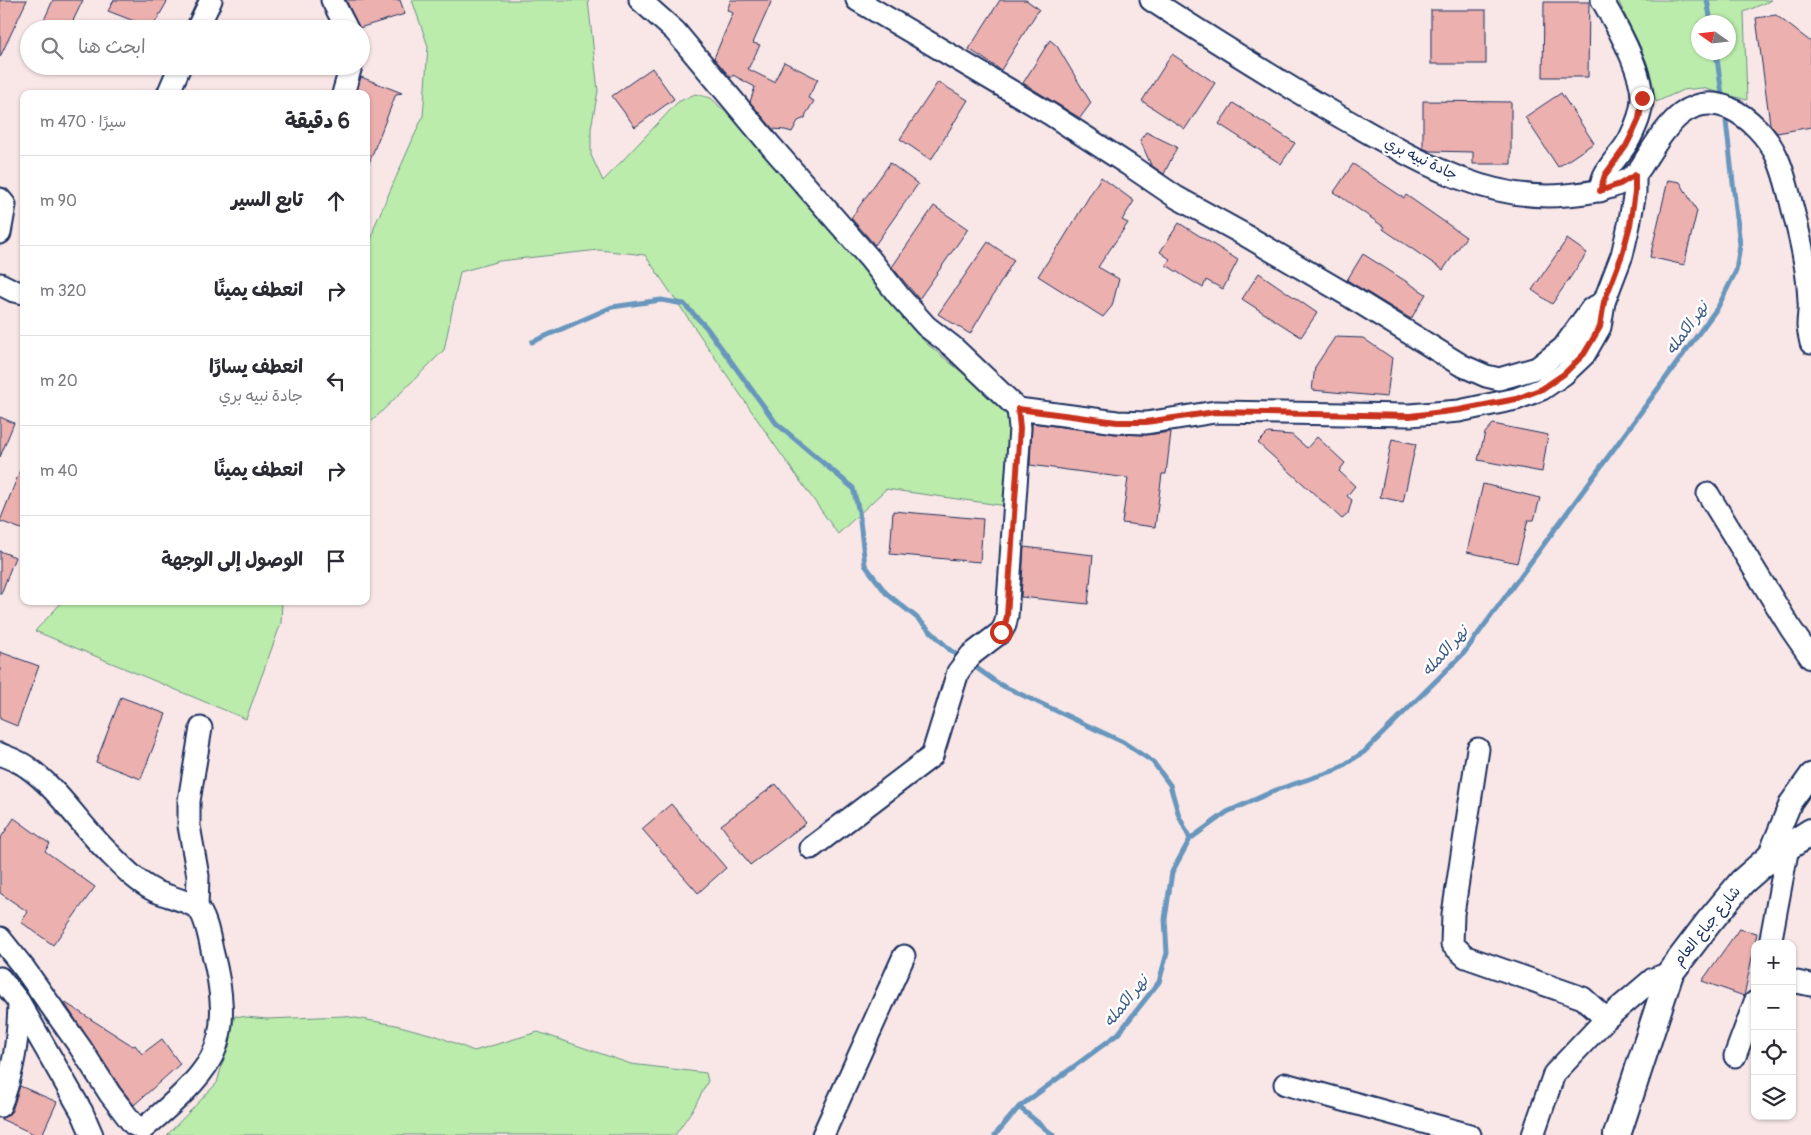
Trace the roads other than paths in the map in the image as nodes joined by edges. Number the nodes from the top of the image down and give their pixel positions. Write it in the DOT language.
graph roads {
  1 [pos="211,0"];
  2 [pos="332,0"];
  3 [pos="640,0"];
  4 [pos="857,0"];
  5 [pos="1151,0"];
  6 [pos="1602,0"];
  7 [pos="201,20"];
  8 [pos="342,20"];
  9 [pos="176,75"];
  10 [pos="349,75"];
  11 [pos="170,90"];
  12 [pos="345,90"];
  13 [pos="1635,175"];
  14 [pos="1600,191"];
  15 [pos="0,199"];
  16 [pos="0,232"];
  17 [pos="0,284"];
  18 [pos="20,292"];
  19 [pos="1810,300"];
  20 [pos="1604,302"];
  21 [pos="1811,343"];
  22 [pos="1018,409"];
  23 [pos="1708,494"];
  24 [pos="1811,658"];
  25 [pos="201,728"];
  26 [pos="1478,749"];
  27 [pos="0,754"];
  28 [pos="1811,774"];
  29 [pos="1811,832"];
  30 [pos="811,848"];
  31 [pos="1778,853"];
  32 [pos="197,908"];
  33 [pos="0,938"];
  34 [pos="1770,940"];
  35 [pos="904,956"];
  36 [pos="1670,973"];
  37 [pos="0,978"];
  38 [pos="1796,982"];
  39 [pos="1811,985"];
  40 [pos="19,1002"];
  41 [pos="1751,1013"];
  42 [pos="1606,1019"];
  43 [pos="1735,1056"];
  44 [pos="1285,1084"];
  45 [pos="0,1106"];
  46 [pos="92,1135"];
  47 [pos="823,1135"];
  48 [pos="1470,1135"];
  49 [pos="1533,1135"];
  50 [pos="1617,1135"];
  1 -- 7 [label="street"];
  2 -- 8 [label="street"];
  3 -- 22 [label="street"];
  4 -- 20 [label="street"];
  5 -- 14 [label="street, جادة نبيه بري"];
  6 -- 14 [label="street"];
  9 -- 11 [label="street"];
  10 -- 12 [label="street"];
  13 -- 14 [label="street, جادة نبيه بري"];
  13 -- 19 [label="street, جادة نبيه بري"];
  13 -- 20 [label="street"];
  15 -- 16 [label="street"];
  17 -- 18 [label="street"];
  19 -- 21 [label="street, جادة نبيه بري"];
  20 -- 22 [label="street"];
  22 -- 30 [label="street"];
  23 -- 24 [label="street"];
  25 -- 32 [label="street"];
  26 -- 42 [label="street"];
  27 -- 32 [label="street"];
  28 -- 31 [label="street"];
  29 -- 31 [label="main road, شارع جباع العام"];
  31 -- 34 [label="street"];
  31 -- 36 [label="main road, شارع جباع العام"];
  32 -- 33 [label="street"];
  35 -- 47 [label="street"];
  36 -- 42 [label="street"];
  36 -- 50 [label="main road, شارع جباع العام"];
  37 -- 40 [label="street"];
  38 -- 39 [label="street"];
  40 -- 45 [label="street"];
  40 -- 46 [label="street"];
  41 -- 43 [label="street"];
  42 -- 49 [label="street"];
  44 -- 48 [label="street"];
}
